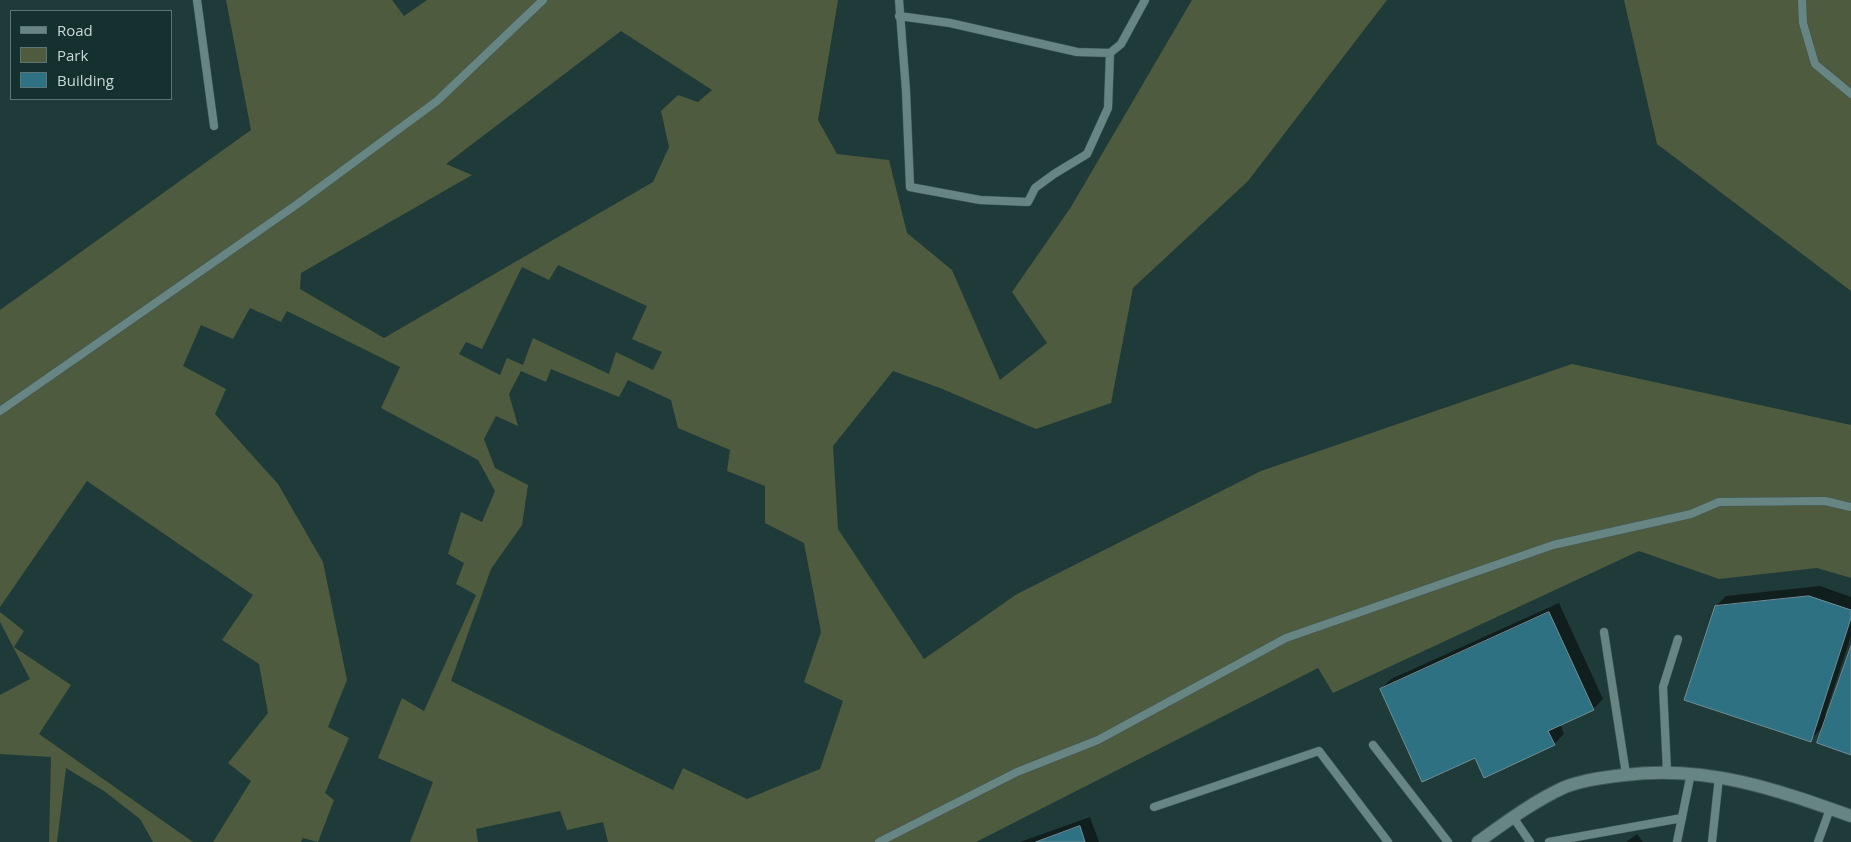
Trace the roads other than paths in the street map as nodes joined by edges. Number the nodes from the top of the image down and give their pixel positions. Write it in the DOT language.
graph roads {
  1 [pos="197,0"];
  2 [pos="542,0"];
  3 [pos="899,0"];
  4 [pos="1146,0"];
  5 [pos="1802,0"];
  6 [pos="899,16"];
  7 [pos="1110,53"];
  8 [pos="1851,94"];
  9 [pos="214,126"];
  10 [pos="0,411"];
  11 [pos="1851,507"];
  12 [pos="1604,632"];
  13 [pos="1678,640"];
  14 [pos="1373,745"];
  15 [pos="1667,772"];
  16 [pos="1691,773"];
  17 [pos="1626,774"];
  18 [pos="1719,777"];
  19 [pos="1154,807"];
  20 [pos="1830,809"];
  21 [pos="1851,816"];
  22 [pos="1514,817"];
  23 [pos="1682,818"];
  24 [pos="879,842"];
  25 [pos="1388,842"];
  26 [pos="1448,842"];
  27 [pos="1478,842"];
  28 [pos="1530,842"];
  29 [pos="1549,842"];
  30 [pos="1677,842"];
  31 [pos="1712,842"];
  32 [pos="1818,842"];
  1 -- 9 [label="lane"];
  2 -- 10 [label="lane"];
  3 -- 6 [label="lane"];
  4 -- 7 [label="lane"];
  5 -- 8 [label="lane"];
  6 -- 7 [label="lane"];
  6 -- 7 [label="lane"];
  11 -- 24 [label="lane"];
  12 -- 17 [label="lane"];
  13 -- 15 [label="lane"];
  14 -- 26 [label="lane"];
  15 -- 16 [label="street"];
  15 -- 17 [label="street"];
  16 -- 18 [label="street"];
  16 -- 23 [label="lane"];
  17 -- 22 [label="street"];
  18 -- 20 [label="street"];
  18 -- 31 [label="lane"];
  19 -- 25 [label="lane"];
  20 -- 21 [label="street"];
  20 -- 32 [label="lane"];
  22 -- 27 [label="street"];
  22 -- 28 [label="lane"];
  23 -- 29 [label="lane"];
  23 -- 30 [label="lane"];
}
